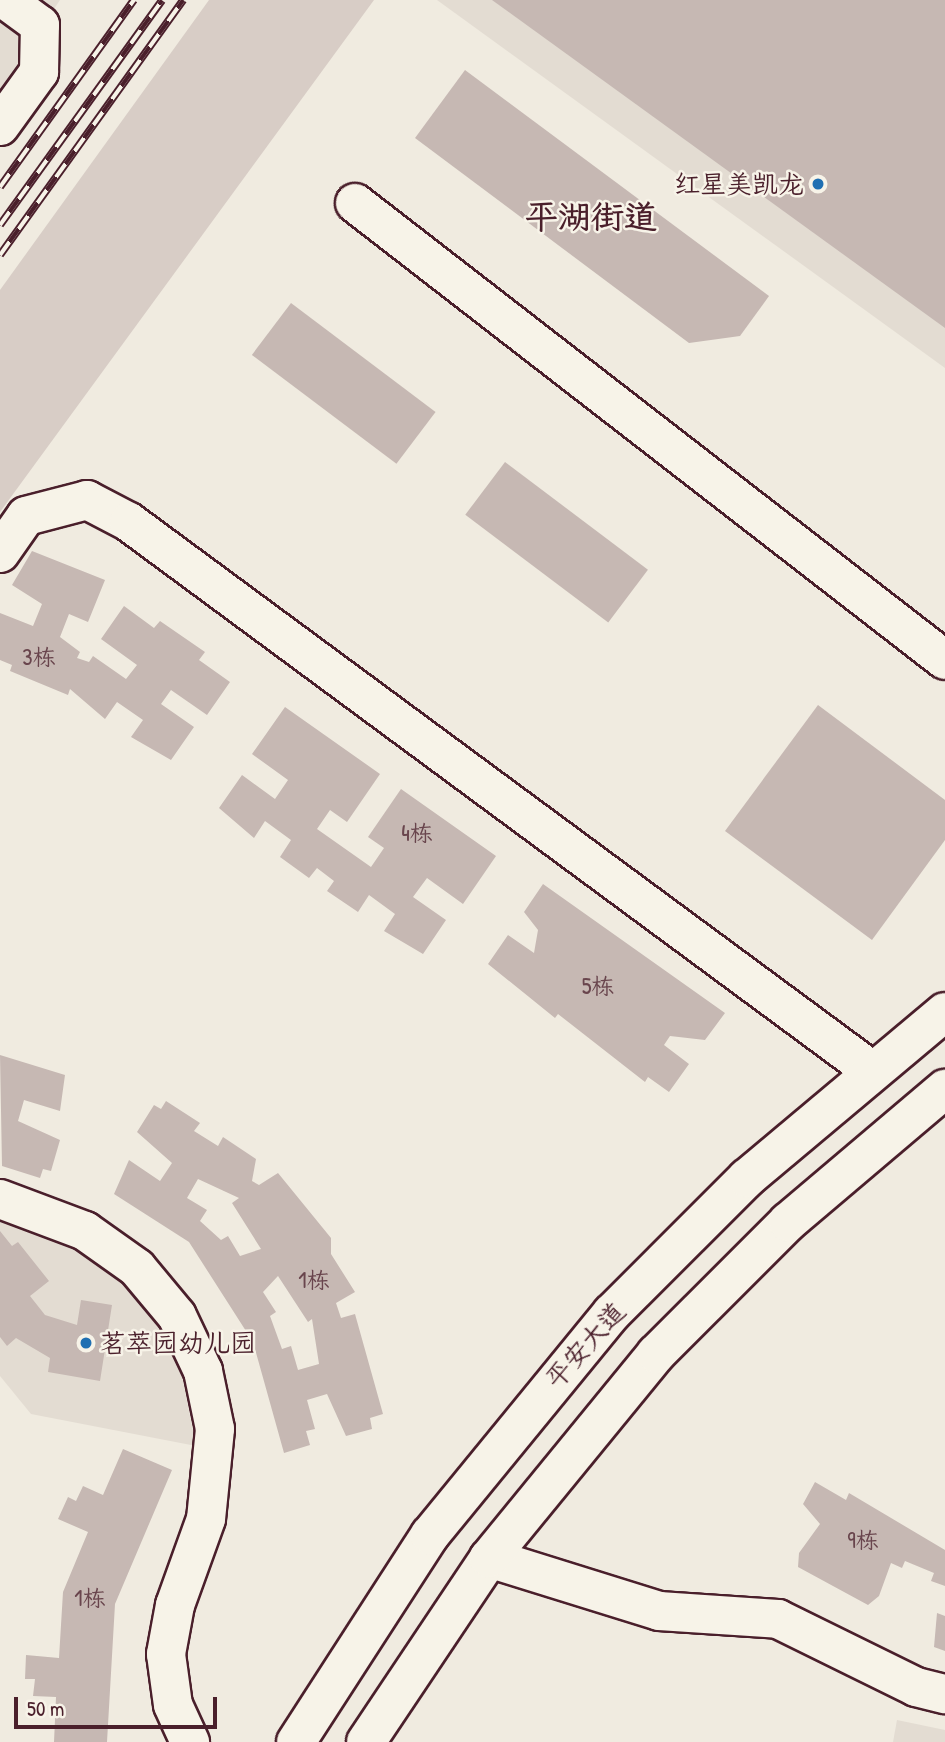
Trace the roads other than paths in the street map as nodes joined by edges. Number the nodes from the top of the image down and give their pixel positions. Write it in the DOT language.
graph roads {
  1 [pos="6,0"];
  2 [pos="0,126"];
  3 [pos="355,203"];
  4 [pos="0,553"];
  5 [pos="945,660"];
  6 [pos="945,1012"];
  7 [pos="871,1070"];
  8 [pos="945,1089"];
  9 [pos="0,1199"];
  10 [pos="489,1558"];
  11 [pos="945,1694"];
  12 [pos="190,1742"];
  13 [pos="296,1742"];
  14 [pos="366,1742"];
  1 -- 2 [label="main road"];
  3 -- 5 [label="main road"];
  4 -- 7 [label="main road"];
  6 -- 7 [label="main road, 平安大道"];
  7 -- 13 [label="main road, 平安大道"];
  8 -- 10 [label="main road"];
  9 -- 12 [label="main road"];
  10 -- 11 [label="main road"];
  10 -- 14 [label="main road"];
}
